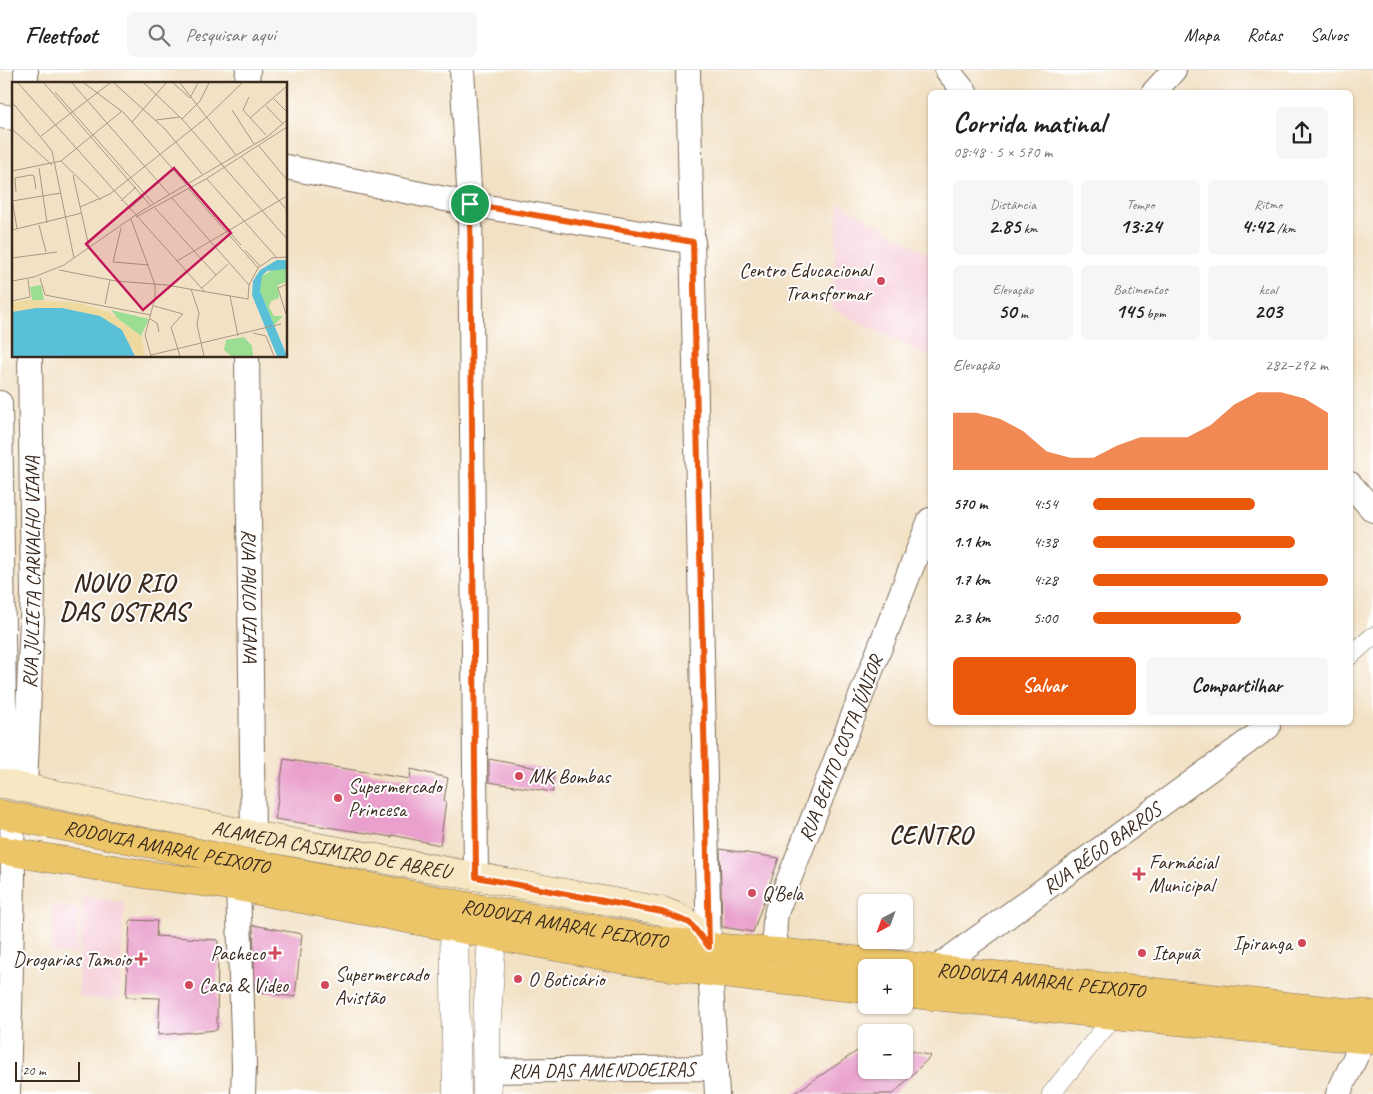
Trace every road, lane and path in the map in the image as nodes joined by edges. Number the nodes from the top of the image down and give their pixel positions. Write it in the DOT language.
graph roads {
  1 [pos="462,70"];
  2 [pos="688,70"];
  3 [pos="947,70"];
  4 [pos="1174,70"];
  5 [pos="963,90"];
  6 [pos="1156,90"];
  7 [pos="288,167"];
  8 [pos="470,204"];
  9 [pos="693,242"];
  10 [pos="30,358"];
  11 [pos="247,358"];
  12 [pos="0,403"];
  13 [pos="1353,487"];
  14 [pos="1373,510"];
  15 [pos="928,525"];
  16 [pos="1373,636"];
  17 [pos="1353,653"];
  18 [pos="1268,725"];
  19 [pos="10,785"];
  20 [pos="6,815"];
  21 [pos="253,835"];
  22 [pos="6,852"];
  23 [pos="476,877"];
  24 [pos="238,888"];
  25 [pos="454,929"];
  26 [pos="492,935"];
  27 [pos="777,952"];
  28 [pos="709,959"];
  29 [pos="935,969"];
  30 [pos="780,980"];
  31 [pos="858,988"];
  32 [pos="913,994"];
  33 [pos="1115,1015"];
  34 [pos="1370,1023"];
  35 [pos="716,1068"];
  36 [pos="487,1083"];
  37 [pos="8,1094"];
  38 [pos="242,1094"];
  39 [pos="457,1094"];
  40 [pos="717,1094"];
  41 [pos="1051,1094"];
  42 [pos="1338,1094"];
  1 -- 8 [label="street"];
  2 -- 9 [label="street"];
  3 -- 5 [label="street"];
  4 -- 6 [label="street"];
  7 -- 8 [label="street"];
  8 -- 9 [label="street"];
  8 -- 23 [label="street"];
  9 -- 28 [label="street"];
  10 -- 19 [label="street, RUA JULIETA CARVALHO VIANA"];
  11 -- 21 [label="street, RUA PAULO VIANA"];
  12 -- 19 [label="street, RUA JULIETA CARVALHO VIANA"];
  13 -- 14 [label="street"];
  15 -- 27 [label="street, RUA BENTO COSTA JÚNIOR"];
  16 -- 17 [label="street"];
  18 -- 29 [label="street, RUA RÊGO BARROS"];
  19 -- 21 [label="main road, ALAMEDA CASIMIRO DE ABREU"];
  20 -- 22 [label="street"];
  20 -- 28 [label="highway, RODOVIA AMARAL PEIXOTO"];
  21 -- 23 [label="main road, ALAMEDA CASIMIRO DE ABREU"];
  22 -- 24 [label="highway, RODOVIA AMARAL PEIXOTO"];
  22 -- 37 [label="street"];
  23 -- 28 [label="main road, ALAMEDA CASIMIRO DE ABREU"];
  24 -- 25 [label="highway, RODOVIA AMARAL PEIXOTO"];
  24 -- 38 [label="street"];
  25 -- 26 [label="highway, RODOVIA AMARAL PEIXOTO"];
  25 -- 39 [label="street"];
  26 -- 28 [label="highway, RODOVIA AMARAL PEIXOTO"];
  26 -- 36 [label="street"];
  27 -- 28 [label="highway, RODOVIA AMARAL PEIXOTO"];
  27 -- 29 [label="highway, RODOVIA AMARAL PEIXOTO"];
  27 -- 30 [label="street, RUA BENTO COSTA JÚNIOR"];
  28 -- 30 [label="highway, RODOVIA AMARAL PEIXOTO"];
  28 -- 35 [label="street"];
  29 -- 34 [label="highway, RODOVIA AMARAL PEIXOTO"];
  30 -- 31 [label="highway, RODOVIA AMARAL PEIXOTO"];
  32 -- 33 [label="highway, RODOVIA AMARAL PEIXOTO"];
  33 -- 34 [label="highway, RODOVIA AMARAL PEIXOTO"];
  33 -- 41 [label="street"];
  34 -- 42 [label="street"];
  35 -- 36 [label="street, RUA DAS AMENDOEIRAS"];
  35 -- 40 [label="street"];
}
